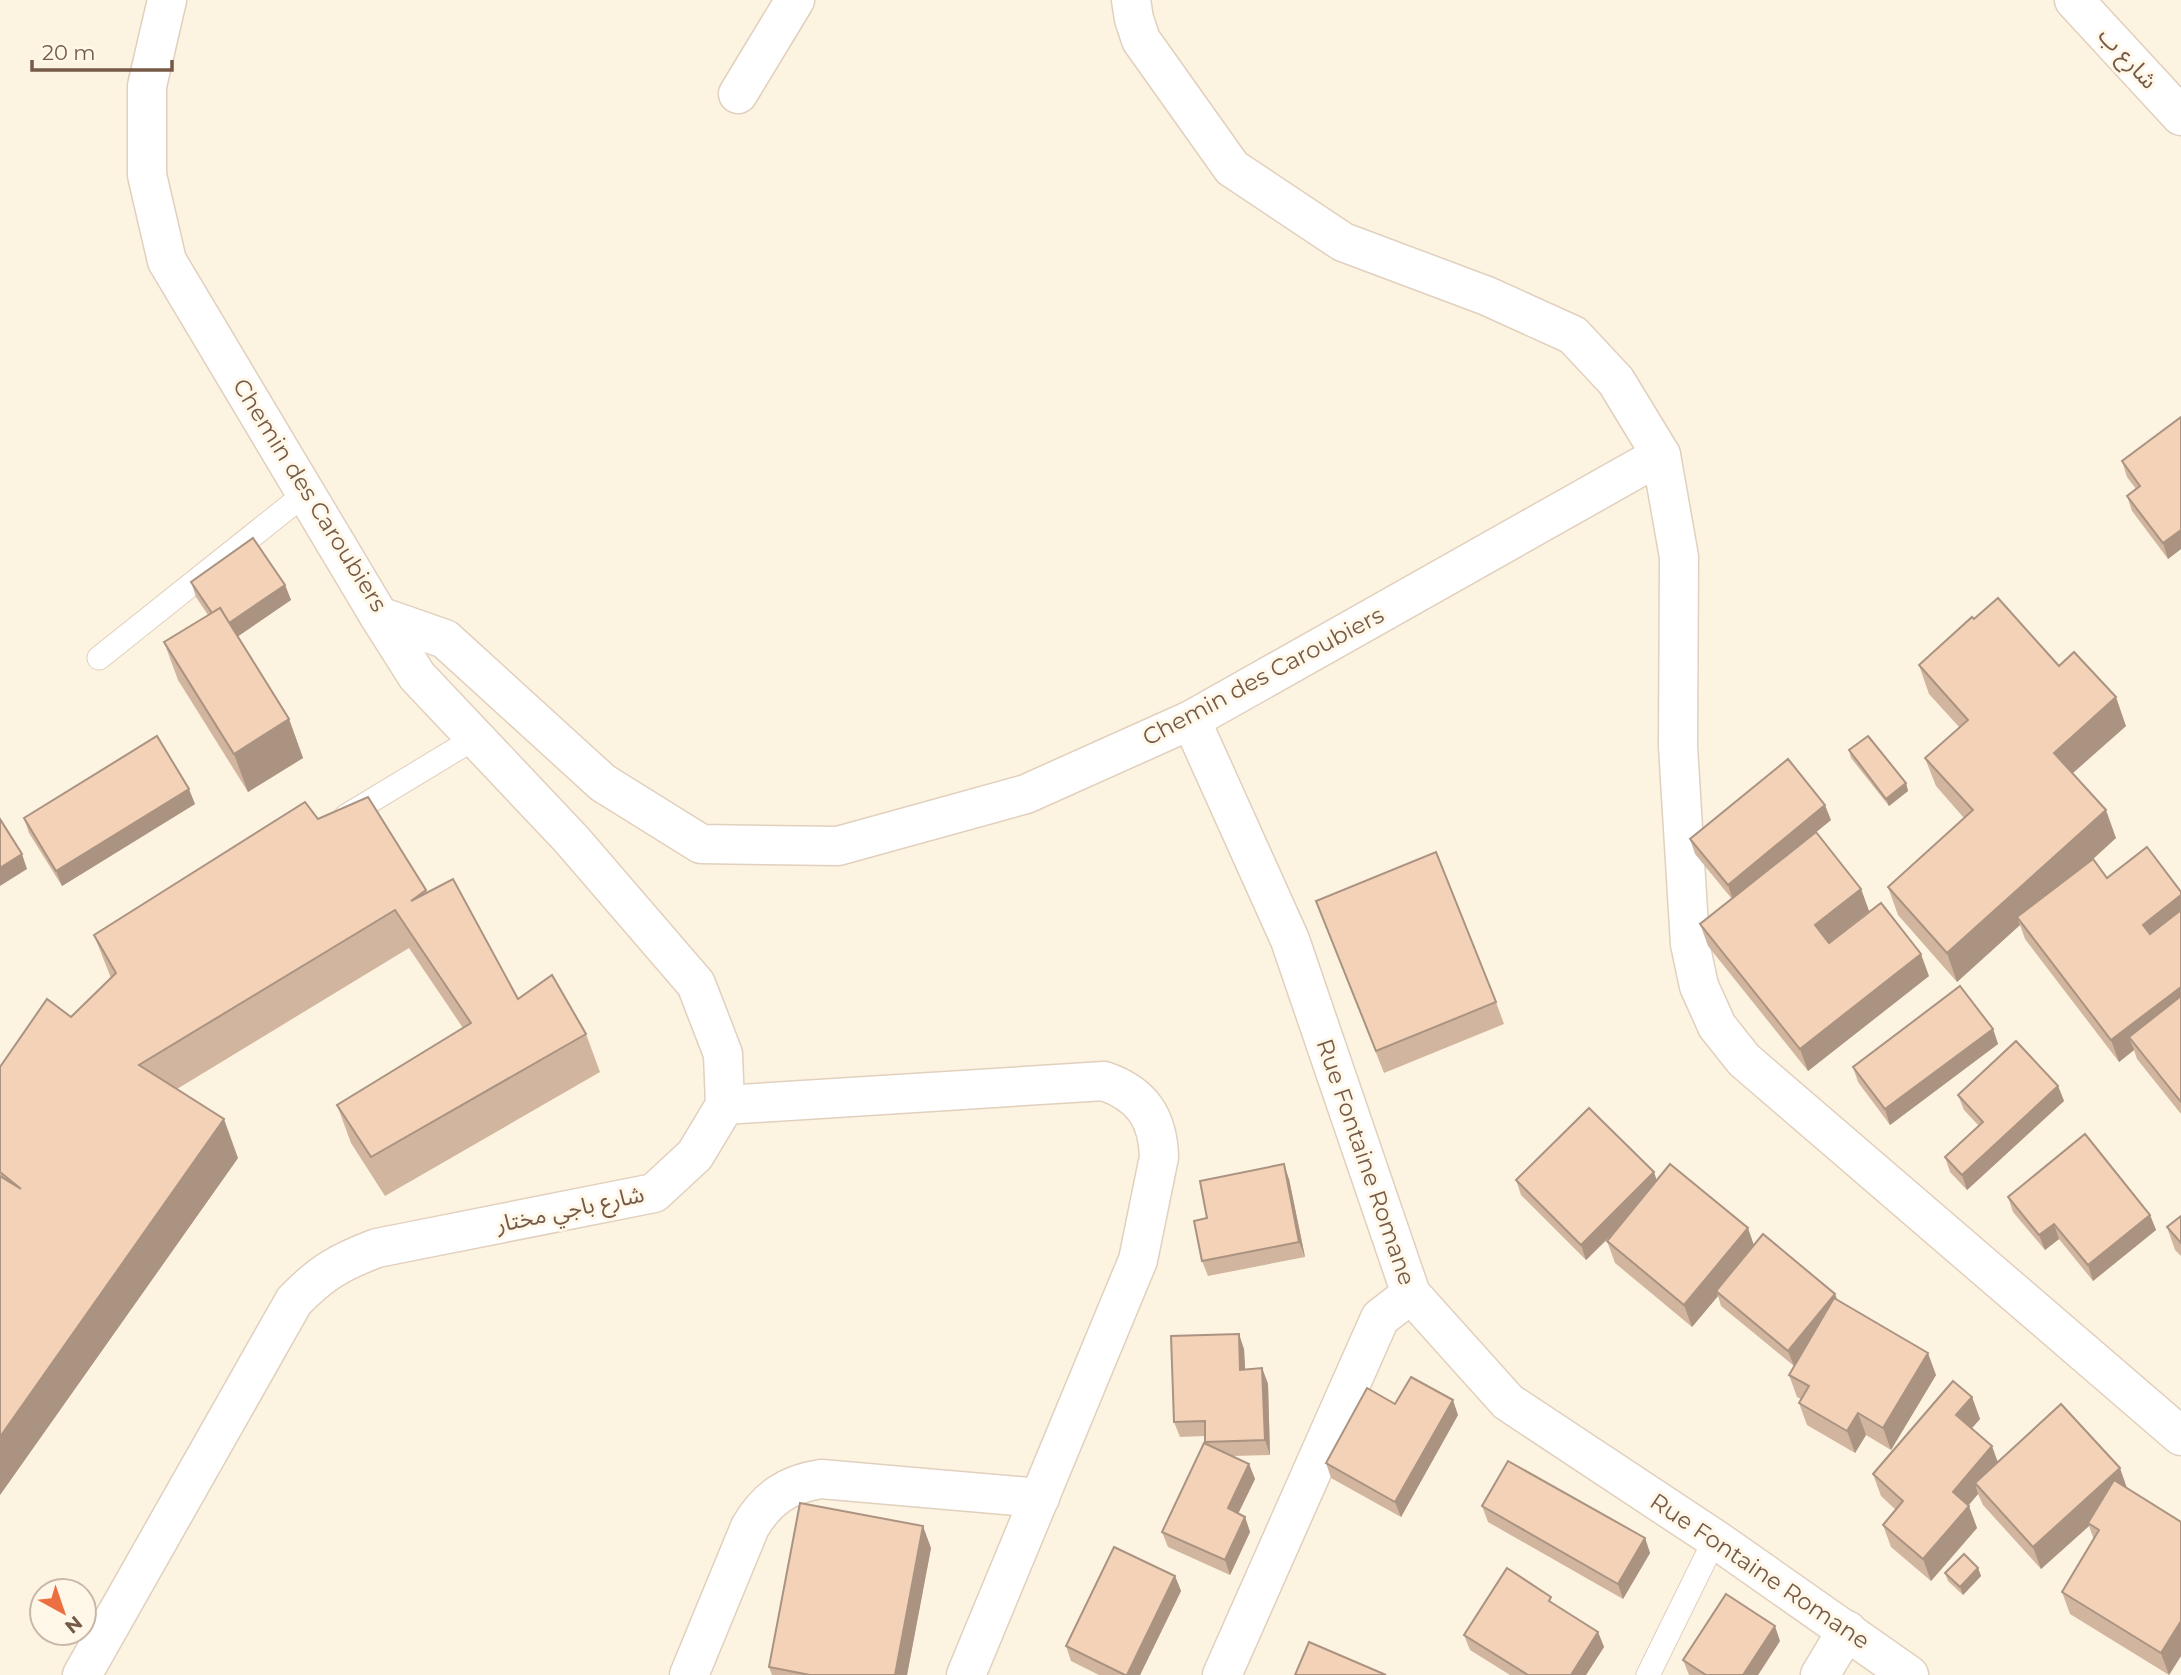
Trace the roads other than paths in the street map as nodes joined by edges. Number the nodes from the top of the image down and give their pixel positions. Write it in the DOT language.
graph roads {
  1 [pos="167,0"];
  2 [pos="795,0"];
  3 [pos="1131,0"];
  4 [pos="2074,0"];
  5 [pos="738,94"];
  6 [pos="2181,116"];
  7 [pos="1661,455"];
  8 [pos="306,493"];
  9 [pos="379,616"];
  10 [pos="99,658"];
  11 [pos="1191,720"];
  12 [pos="475,738"];
  13 [pos="324,830"];
  14 [pos="725,1105"];
  15 [pos="1411,1294"];
  16 [pos="2181,1436"];
  17 [pos="1040,1498"];
  18 [pos="1714,1539"];
  19 [pos="1847,1630"];
  20 [pos="82,1675"];
  21 [pos="689,1675"];
  22 [pos="967,1675"];
  23 [pos="1222,1675"];
  24 [pos="1648,1675"];
  25 [pos="1820,1675"];
  26 [pos="1909,1675"];
  1 -- 8 [label="street, Chemin des Caroubiers"];
  2 -- 5 [label="street"];
  3 -- 7 [label="street"];
  4 -- 6 [label="street, شارع ب"];
  7 -- 11 [label="street, Chemin des Caroubiers"];
  7 -- 16 [label="street"];
  8 -- 9 [label="street, Chemin des Caroubiers"];
  8 -- 10 [label="lane"];
  9 -- 11 [label="street, Chemin des Caroubiers"];
  9 -- 12 [label="street"];
  11 -- 15 [label="street, Rue Fontaine Romane"];
  12 -- 13 [label="lane"];
  12 -- 14 [label="street"];
  14 -- 17 [label="street"];
  14 -- 20 [label="street, شارع باجي مختار"];
  15 -- 18 [label="street, Rue Fontaine Romane"];
  15 -- 23 [label="street"];
  17 -- 21 [label="street"];
  17 -- 22 [label="street"];
  18 -- 19 [label="street, Rue Fontaine Romane"];
  18 -- 24 [label="lane"];
  19 -- 25 [label="street"];
  19 -- 26 [label="street, Rue Fontaine Romane"];
}
